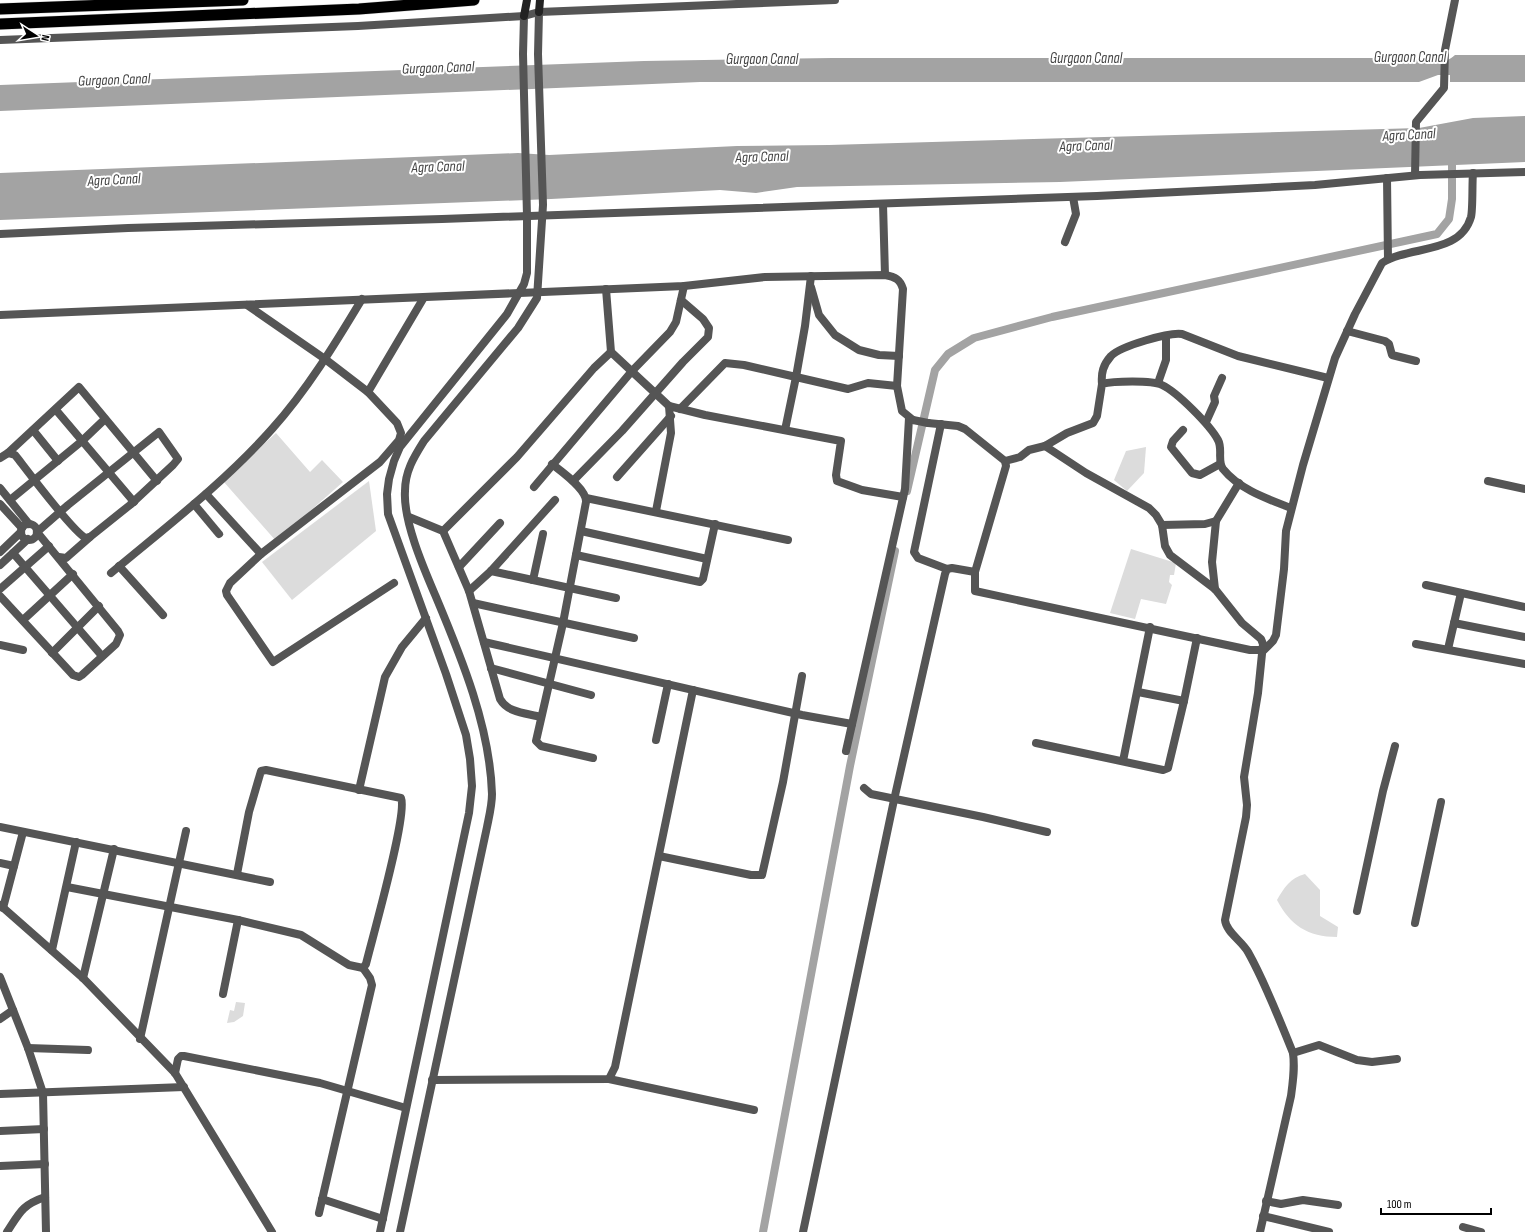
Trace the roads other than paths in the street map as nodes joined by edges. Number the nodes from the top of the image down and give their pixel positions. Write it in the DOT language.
graph roads {
  1 [pos="243,0"];
  2 [pos="474,0"];
  3 [pos="527,0"];
  4 [pos="540,0"];
  5 [pos="835,0"];
  6 [pos="1455,0"];
  7 [pos="0,9"];
  8 [pos="539,12"];
  9 [pos="524,16"];
  10 [pos="0,24"];
  11 [pos="0,40"];
  12 [pos="1525,172"];
  13 [pos="1473,173"];
  14 [pos="1416,175"];
  15 [pos="1387,178"];
  16 [pos="1073,197"];
  17 [pos="883,204"];
  18 [pos="543,215"];
  19 [pos="527,216"];
  20 [pos="0,234"];
  21 [pos="1065,242"];
  22 [pos="1388,259"];
  23 [pos="885,275"];
  24 [pos="810,279"];
  25 [pos="684,286"];
  26 [pos="606,289"];
  27 [pos="538,292"];
  28 [pos="520,294"];
  29 [pos="362,299"];
  30 [pos="423,299"];
  31 [pos="681,300"];
  32 [pos="247,305"];
  33 [pos="0,315"];
  34 [pos="1347,331"];
  35 [pos="1166,336"];
  36 [pos="611,352"];
  37 [pos="899,356"];
  38 [pos="325,359"];
  39 [pos="1416,361"];
  40 [pos="632,371"];
  41 [pos="796,377"];
  42 [pos="1222,378"];
  43 [pos="1328,378"];
  44 [pos="1158,383"];
  45 [pos="1102,384"];
  46 [pos="897,386"];
  47 [pos="368,392"];
  48 [pos="655,393"];
  49 [pos="669,406"];
  50 [pos="680,409"];
  51 [pos="56,410"];
  52 [pos="671,416"];
  53 [pos="106,419"];
  54 [pos="911,419"];
  55 [pos="1206,422"];
  56 [pos="941,424"];
  57 [pos="33,430"];
  58 [pos="785,430"];
  59 [pos="1184,430"];
  60 [pos="82,441"];
  61 [pos="1045,446"];
  62 [pos="133,452"];
  63 [pos="8,453"];
  64 [pos="0,458"];
  65 [pos="58,461"];
  66 [pos="1005,461"];
  67 [pos="552,464"];
  68 [pos="1220,464"];
  69 [pos="109,472"];
  70 [pos="618,477"];
  71 [pos="35,480"];
  72 [pos="157,481"];
  73 [pos="573,481"];
  74 [pos="1488,481"];
  75 [pos="1239,483"];
  76 [pos="534,487"];
  77 [pos="0,488"];
  78 [pos="1525,489"];
  79 [pos="206,494"];
  80 [pos="903,497"];
  81 [pos="586,498"];
  82 [pos="10,500"];
  83 [pos="555,500"];
  84 [pos="134,502"];
  85 [pos="0,504"];
  86 [pos="194,504"];
  87 [pos="1291,508"];
  88 [pos="61,511"];
  89 [pos="656,511"];
  90 [pos="408,518"];
  91 [pos="1216,521"];
  92 [pos="500,523"];
  93 [pos="716,524"];
  94 [pos="1162,525"];
  95 [pos="24,528"];
  96 [pos="443,531"];
  97 [pos="37,532"];
  98 [pos="581,532"];
  99 [pos="219,534"];
  100 [pos="543,534"];
  101 [pos="90,536"];
  102 [pos="28,539"];
  103 [pos="788,540"];
  104 [pos="50,546"];
  105 [pos="0,552"];
  106 [pos="13,553"];
  107 [pos="261,554"];
  108 [pos="576,555"];
  109 [pos="59,557"];
  110 [pos="707,559"];
  111 [pos="0,565"];
  112 [pos="119,566"];
  113 [pos="25,567"];
  114 [pos="459,567"];
  115 [pos="947,569"];
  116 [pos="491,571"];
  117 [pos="975,572"];
  118 [pos="111,573"];
  119 [pos="73,574"];
  120 [pos="534,580"];
  121 [pos="394,583"];
  122 [pos="1426,585"];
  123 [pos="570,588"];
  124 [pos="0,589"];
  125 [pos="1215,589"];
  126 [pos="469,591"];
  127 [pos="1461,593"];
  128 [pos="50,595"];
  129 [pos="0,596"];
  130 [pos="616,598"];
  131 [pos="473,603"];
  132 [pos="98,606"];
  133 [pos="1525,607"];
  134 [pos="163,614"];
  135 [pos="426,618"];
  136 [pos="23,620"];
  137 [pos="564,623"];
  138 [pos="1454,623"];
  139 [pos="77,628"];
  140 [pos="1150,628"];
  141 [pos="1525,637"];
  142 [pos="634,638"];
  143 [pos="1197,638"];
  144 [pos="484,642"];
  145 [pos="1416,644"];
  146 [pos="0,645"];
  147 [pos="1448,649"];
  148 [pos="23,650"];
  149 [pos="1264,650"];
  150 [pos="52,653"];
  151 [pos="102,656"];
  152 [pos="555,658"];
  153 [pos="1525,664"];
  154 [pos="491,668"];
  155 [pos="802,676"];
  156 [pos="549,684"];
  157 [pos="668,684"];
  158 [pos="693,690"];
  159 [pos="1138,692"];
  160 [pos="591,695"];
  161 [pos="1184,701"];
  162 [pos="795,714"];
  163 [pos="541,717"];
  164 [pos="852,724"];
  165 [pos="656,740"];
  166 [pos="1036,743"];
  167 [pos="1395,746"];
  168 [pos="846,751"];
  169 [pos="593,758"];
  170 [pos="1123,761"];
  171 [pos="864,788"];
  172 [pos="359,790"];
  173 [pos="894,800"];
  174 [pos="1441,802"];
  175 [pos="0,827"];
  176 [pos="186,831"];
  177 [pos="23,832"];
  178 [pos="1047,832"];
  179 [pos="76,842"];
  180 [pos="114,849"];
  181 [pos="659,856"];
  182 [pos="180,862"];
  183 [pos="0,863"];
  184 [pos="14,866"];
  185 [pos="237,874"];
  186 [pos="270,882"];
  187 [pos="67,887"];
  188 [pos="102,893"];
  189 [pos="2,906"];
  190 [pos="170,907"];
  191 [pos="1357,910"];
  192 [pos="238,920"];
  193 [pos="1415,923"];
  194 [pos="52,950"];
  195 [pos="363,968"];
  196 [pos="0,977"];
  197 [pos="83,978"];
  198 [pos="223,994"];
  199 [pos="13,1010"];
  200 [pos="0,1019"];
  201 [pos="140,1039"];
  202 [pos="28,1048"];
  203 [pos="88,1050"];
  204 [pos="1293,1053"];
  205 [pos="1397,1059"];
  206 [pos="175,1073"];
  207 [pos="609,1079"];
  208 [pos="432,1080"];
  209 [pos="184,1087"];
  210 [pos="347,1091"];
  211 [pos="43,1093"];
  212 [pos="0,1094"];
  213 [pos="406,1108"];
  214 [pos="754,1110"];
  215 [pos="44,1129"];
  216 [pos="0,1131"];
  217 [pos="45,1164"];
  218 [pos="0,1166"];
  219 [pos="46,1196"];
  220 [pos="322,1199"];
  221 [pos="1266,1201"];
  222 [pos="1338,1205"];
  223 [pos="319,1213"];
  224 [pos="1264,1216"];
  225 [pos="383,1219"];
  226 [pos="1464,1227"];
  227 [pos="266,1228"];
  228 [pos="7,1232"];
  229 [pos="46,1232"];
  230 [pos="272,1232"];
  231 [pos="380,1232"];
  232 [pos="400,1232"];
  233 [pos="803,1232"];
  234 [pos="1260,1232"];
  235 [pos="1329,1232"];
  236 [pos="1481,1232"];
  1 -- 7 [label="highway"];
  2 -- 10 [label="highway"];
  3 -- 9 [label="main road"];
  4 -- 8 [label="main road"];
  5 -- 8 [label="street"];
  6 -- 14 [label="street"];
  8 -- 9 [label="street"];
  8 -- 18 [label="street"];
  9 -- 11 [label="street"];
  9 -- 19 [label="street"];
  12 -- 13 [label="street"];
  13 -- 14 [label="street"];
  13 -- 22 [label="street"];
  14 -- 15 [label="street"];
  15 -- 16 [label="street"];
  15 -- 22 [label="street"];
  16 -- 17 [label="street"];
  16 -- 21 [label="street"];
  17 -- 18 [label="street"];
  17 -- 23 [label="street"];
  18 -- 19 [label="street"];
  18 -- 27 [label="street"];
  19 -- 20 [label="street"];
  19 -- 28 [label="street"];
  22 -- 34 [label="street"];
  23 -- 24 [label="street"];
  23 -- 37 [label="street"];
  24 -- 25 [label="street"];
  24 -- 37 [label="street"];
  24 -- 41 [label="street"];
  25 -- 26 [label="street"];
  25 -- 31 [label="street"];
  26 -- 27 [label="street"];
  26 -- 36 [label="street"];
  27 -- 28 [label="street"];
  27 -- 90 [label="street"];
  28 -- 30 [label="street"];
  28 -- 135 [label="street"];
  29 -- 30 [label="street"];
  29 -- 32 [label="street"];
  29 -- 38 [label="street"];
  30 -- 47 [label="street"];
  31 -- 40 [label="street"];
  31 -- 48 [label="street"];
  32 -- 33 [label="street"];
  32 -- 38 [label="street"];
  34 -- 39 [label="street"];
  34 -- 43 [label="street"];
  35 -- 43 [label="street"];
  35 -- 44 [label="street"];
  35 -- 45 [label="street"];
  36 -- 40 [label="street"];
  36 -- 96 [label="street"];
  37 -- 46 [label="street"];
  38 -- 47 [label="street"];
  38 -- 79 [label="street"];
  40 -- 48 [label="street"];
  40 -- 67 [label="street"];
  41 -- 46 [label="street"];
  41 -- 50 [label="street"];
  41 -- 58 [label="street"];
  42 -- 55 [label="street"];
  43 -- 87 [label="street"];
  44 -- 45 [label="street"];
  44 -- 55 [label="street"];
  45 -- 61 [label="street"];
  46 -- 54 [label="street"];
  47 -- 107 [label="street"];
  48 -- 49 [label="street"];
  48 -- 73 [label="street"];
  49 -- 50 [label="street"];
  49 -- 52 [label="street"];
  50 -- 58 [label="street"];
  51 -- 53 [label="street"];
  51 -- 57 [label="street"];
  51 -- 60 [label="street"];
  52 -- 70 [label="street"];
  52 -- 89 [label="street"];
  53 -- 60 [label="street"];
  53 -- 62 [label="street"];
  54 -- 56 [label="street"];
  54 -- 80 [label="street"];
  55 -- 68 [label="street"];
  56 -- 66 [label="street"];
  56 -- 115 [label="street"];
  57 -- 63 [label="street"];
  57 -- 65 [label="street"];
  58 -- 80 [label="street"];
  59 -- 68 [label="street"];
  60 -- 65 [label="street"];
  60 -- 69 [label="street"];
  61 -- 66 [label="street"];
  61 -- 94 [label="street"];
  62 -- 69 [label="street"];
  62 -- 72 [label="street"];
  62 -- 72 [label="street"];
  63 -- 64 [label="street"];
  63 -- 71 [label="street"];
  65 -- 71 [label="street"];
  66 -- 117 [label="street"];
  67 -- 73 [label="street"];
  67 -- 76 [label="street"];
  68 -- 75 [label="street"];
  69 -- 84 [label="street"];
  69 -- 88 [label="street"];
  71 -- 82 [label="street"];
  71 -- 88 [label="street"];
  72 -- 84 [label="street"];
  73 -- 81 [label="street"];
  74 -- 78 [label="street"];
  75 -- 87 [label="street"];
  75 -- 91 [label="street"];
  77 -- 82 [label="street"];
  79 -- 86 [label="street"];
  79 -- 107 [label="street"];
  80 -- 164 [label="street"];
  81 -- 89 [label="street"];
  81 -- 98 [label="street"];
  82 -- 95 [label="street"];
  83 -- 116 [label="street"];
  84 -- 101 [label="street"];
  85 -- 95 [label="street"];
  86 -- 99 [label="street"];
  86 -- 112 [label="street"];
  87 -- 149 [label="street"];
  88 -- 97 [label="street"];
  88 -- 101 [label="street"];
  89 -- 93 [label="street"];
  90 -- 96 [label="street"];
  90 -- 208 [label="street"];
  91 -- 94 [label="street"];
  91 -- 125 [label="street"];
  92 -- 114 [label="street"];
  93 -- 103 [label="street"];
  93 -- 110 [label="street"];
  94 -- 125 [label="street"];
  95 -- 97 [label="street"];
  95 -- 102 [label="street"];
  95 -- 105 [label="street"];
  96 -- 114 [label="street"];
  97 -- 102 [label="street"];
  97 -- 104 [label="street"];
  98 -- 108 [label="street"];
  98 -- 110 [label="street"];
  100 -- 120 [label="street"];
  101 -- 109 [label="street"];
  102 -- 106 [label="street"];
  104 -- 109 [label="street"];
  104 -- 113 [label="street"];
  106 -- 111 [label="street"];
  106 -- 113 [label="street"];
  107 -- 121 [label="street"];
  108 -- 110 [label="street"];
  108 -- 123 [label="street"];
  109 -- 119 [label="street"];
  112 -- 118 [label="street"];
  112 -- 134 [label="street"];
  113 -- 124 [label="street"];
  113 -- 128 [label="street"];
  114 -- 126 [label="street"];
  115 -- 117 [label="street"];
  115 -- 173 [label="street"];
  116 -- 120 [label="street"];
  116 -- 126 [label="street"];
  117 -- 140 [label="street"];
  119 -- 128 [label="street"];
  119 -- 132 [label="street"];
  120 -- 123 [label="street"];
  122 -- 127 [label="street"];
  123 -- 130 [label="street"];
  123 -- 137 [label="street"];
  125 -- 149 [label="street"];
  126 -- 131 [label="street"];
  127 -- 133 [label="street"];
  127 -- 138 [label="street"];
  128 -- 136 [label="street"];
  128 -- 139 [label="street"];
  129 -- 136 [label="street"];
  131 -- 137 [label="street"];
  131 -- 144 [label="street"];
  132 -- 139 [label="street"];
  132 -- 151 [label="street"];
  135 -- 172 [label="street"];
  135 -- 213 [label="street"];
  136 -- 150 [label="street"];
  137 -- 142 [label="street"];
  137 -- 152 [label="street"];
  138 -- 141 [label="street"];
  138 -- 147 [label="street"];
  139 -- 150 [label="street"];
  139 -- 151 [label="street"];
  140 -- 143 [label="street"];
  140 -- 159 [label="street"];
  143 -- 149 [label="street"];
  143 -- 161 [label="street"];
  144 -- 152 [label="street"];
  144 -- 154 [label="street"];
  145 -- 147 [label="street"];
  146 -- 148 [label="street"];
  147 -- 153 [label="street"];
  149 -- 204 [label="street"];
  150 -- 151 [label="street"];
  152 -- 156 [label="street"];
  152 -- 157 [label="street"];
  154 -- 156 [label="street"];
  154 -- 163 [label="street"];
  155 -- 162 [label="street"];
  156 -- 160 [label="street"];
  156 -- 163 [label="street"];
  157 -- 158 [label="street"];
  157 -- 165 [label="street"];
  158 -- 162 [label="street"];
  158 -- 181 [label="street"];
  159 -- 161 [label="street"];
  159 -- 170 [label="street"];
  161 -- 170 [label="street"];
  162 -- 164 [label="street"];
  162 -- 181 [label="street"];
  163 -- 169 [label="street"];
  164 -- 168 [label="street"];
  166 -- 170 [label="street"];
  167 -- 191 [label="street"];
  171 -- 173 [label="street"];
  172 -- 185 [label="street"];
  172 -- 195 [label="street"];
  173 -- 178 [label="street"];
  173 -- 233 [label="street"];
  174 -- 193 [label="street"];
  175 -- 177 [label="street"];
  176 -- 182 [label="street"];
  177 -- 179 [label="street"];
  177 -- 184 [label="street"];
  179 -- 180 [label="street"];
  179 -- 187 [label="street"];
  180 -- 182 [label="street"];
  180 -- 188 [label="street"];
  181 -- 207 [label="street"];
  182 -- 185 [label="street"];
  182 -- 190 [label="street"];
  183 -- 184 [label="street"];
  184 -- 189 [label="street"];
  185 -- 186 [label="street"];
  187 -- 188 [label="street"];
  187 -- 194 [label="street"];
  188 -- 190 [label="street"];
  188 -- 197 [label="street"];
  189 -- 194 [label="street"];
  190 -- 192 [label="street"];
  190 -- 201 [label="street"];
  192 -- 195 [label="street"];
  192 -- 198 [label="street"];
  194 -- 197 [label="street"];
  195 -- 210 [label="street"];
  196 -- 199 [label="street"];
  197 -- 201 [label="street"];
  199 -- 200 [label="street"];
  199 -- 202 [label="street"];
  201 -- 206 [label="street"];
  202 -- 203 [label="street"];
  202 -- 211 [label="street"];
  204 -- 205 [label="street"];
  204 -- 221 [label="street"];
  206 -- 209 [label="street"];
  206 -- 210 [label="street"];
  207 -- 208 [label="street"];
  207 -- 214 [label="street"];
  208 -- 232 [label="street"];
  209 -- 211 [label="street"];
  209 -- 227 [label="street"];
  210 -- 213 [label="street"];
  210 -- 220 [label="street"];
  211 -- 212 [label="street"];
  211 -- 215 [label="street"];
  213 -- 225 [label="street"];
  215 -- 216 [label="street"];
  215 -- 217 [label="street"];
  217 -- 218 [label="street"];
  217 -- 219 [label="street"];
  219 -- 228 [label="street"];
  219 -- 229 [label="street"];
  220 -- 223 [label="street"];
  220 -- 225 [label="street"];
  221 -- 222 [label="street"];
  221 -- 224 [label="street"];
  224 -- 234 [label="street"];
  224 -- 235 [label="street"];
  225 -- 231 [label="street"];
  226 -- 236 [label="street"];
  227 -- 230 [label="street"];
}
